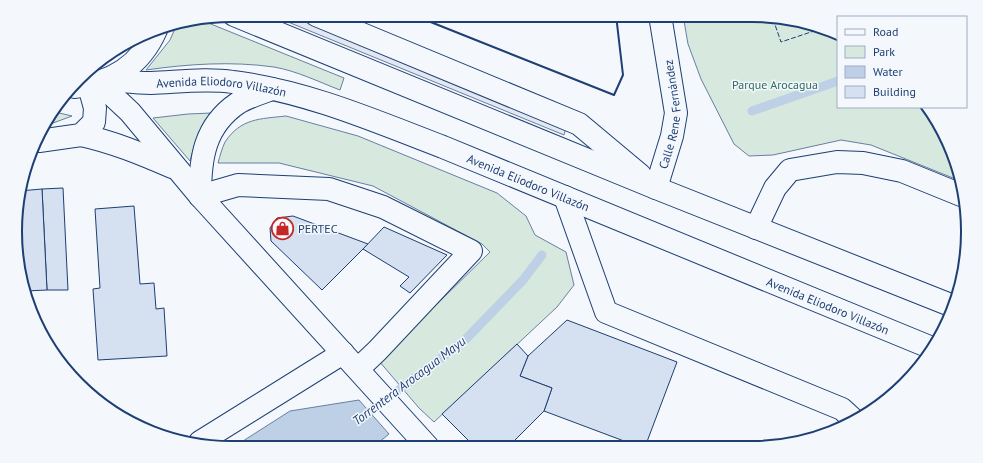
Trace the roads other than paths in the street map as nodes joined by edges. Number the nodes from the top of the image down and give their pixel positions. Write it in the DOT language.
graph roads {
  1 [pos="251,22"];
  2 [pos="333,22"];
  3 [pos="661,22"];
  4 [pos="153,37"];
  5 [pos="93,84"];
  6 [pos="272,89"];
  7 [pos="81,135"];
  8 [pos="43,140"];
  9 [pos="177,169"];
  10 [pos="656,188"];
  11 [pos="957,194"];
  12 [pos="200,196"];
  13 [pos="565,198"];
  14 [pos="756,228"];
  15 [pos="948,304"];
  16 [pos="927,346"];
  17 [pos="342,353"];
  18 [pos="358,369"];
  19 [pos="850,416"];
  20 [pos="205,439"];
  21 [pos="422,441"];
  1 -- 10 [label="main road"];
  2 -- 10 [label="main road"];
  3 -- 10 [label="main road, Calle Rene Fernández"];
  4 -- 5 [label="main road"];
  5 -- 6 [label="main road, Avenida Eliodoro Villazón"];
  5 -- 7 [label="main road"];
  5 -- 9 [label="main road"];
  6 -- 12 [label="main road"];
  6 -- 13 [label="main road, Avenida Eliodoro Villazón"];
  7 -- 8 [label="main road"];
  7 -- 9 [label="main road"];
  9 -- 12 [label="main road"];
  10 -- 14 [label="main road"];
  11 -- 14 [label="main road"];
  12 -- 17 [label="main road"];
  12 -- 18 [label="main road"];
  13 -- 16 [label="main road, Avenida Eliodoro Villazón"];
  13 -- 19 [label="main road"];
  14 -- 15 [label="main road"];
  17 -- 18 [label="main road"];
  17 -- 20 [label="main road"];
  18 -- 21 [label="main road"];
}
